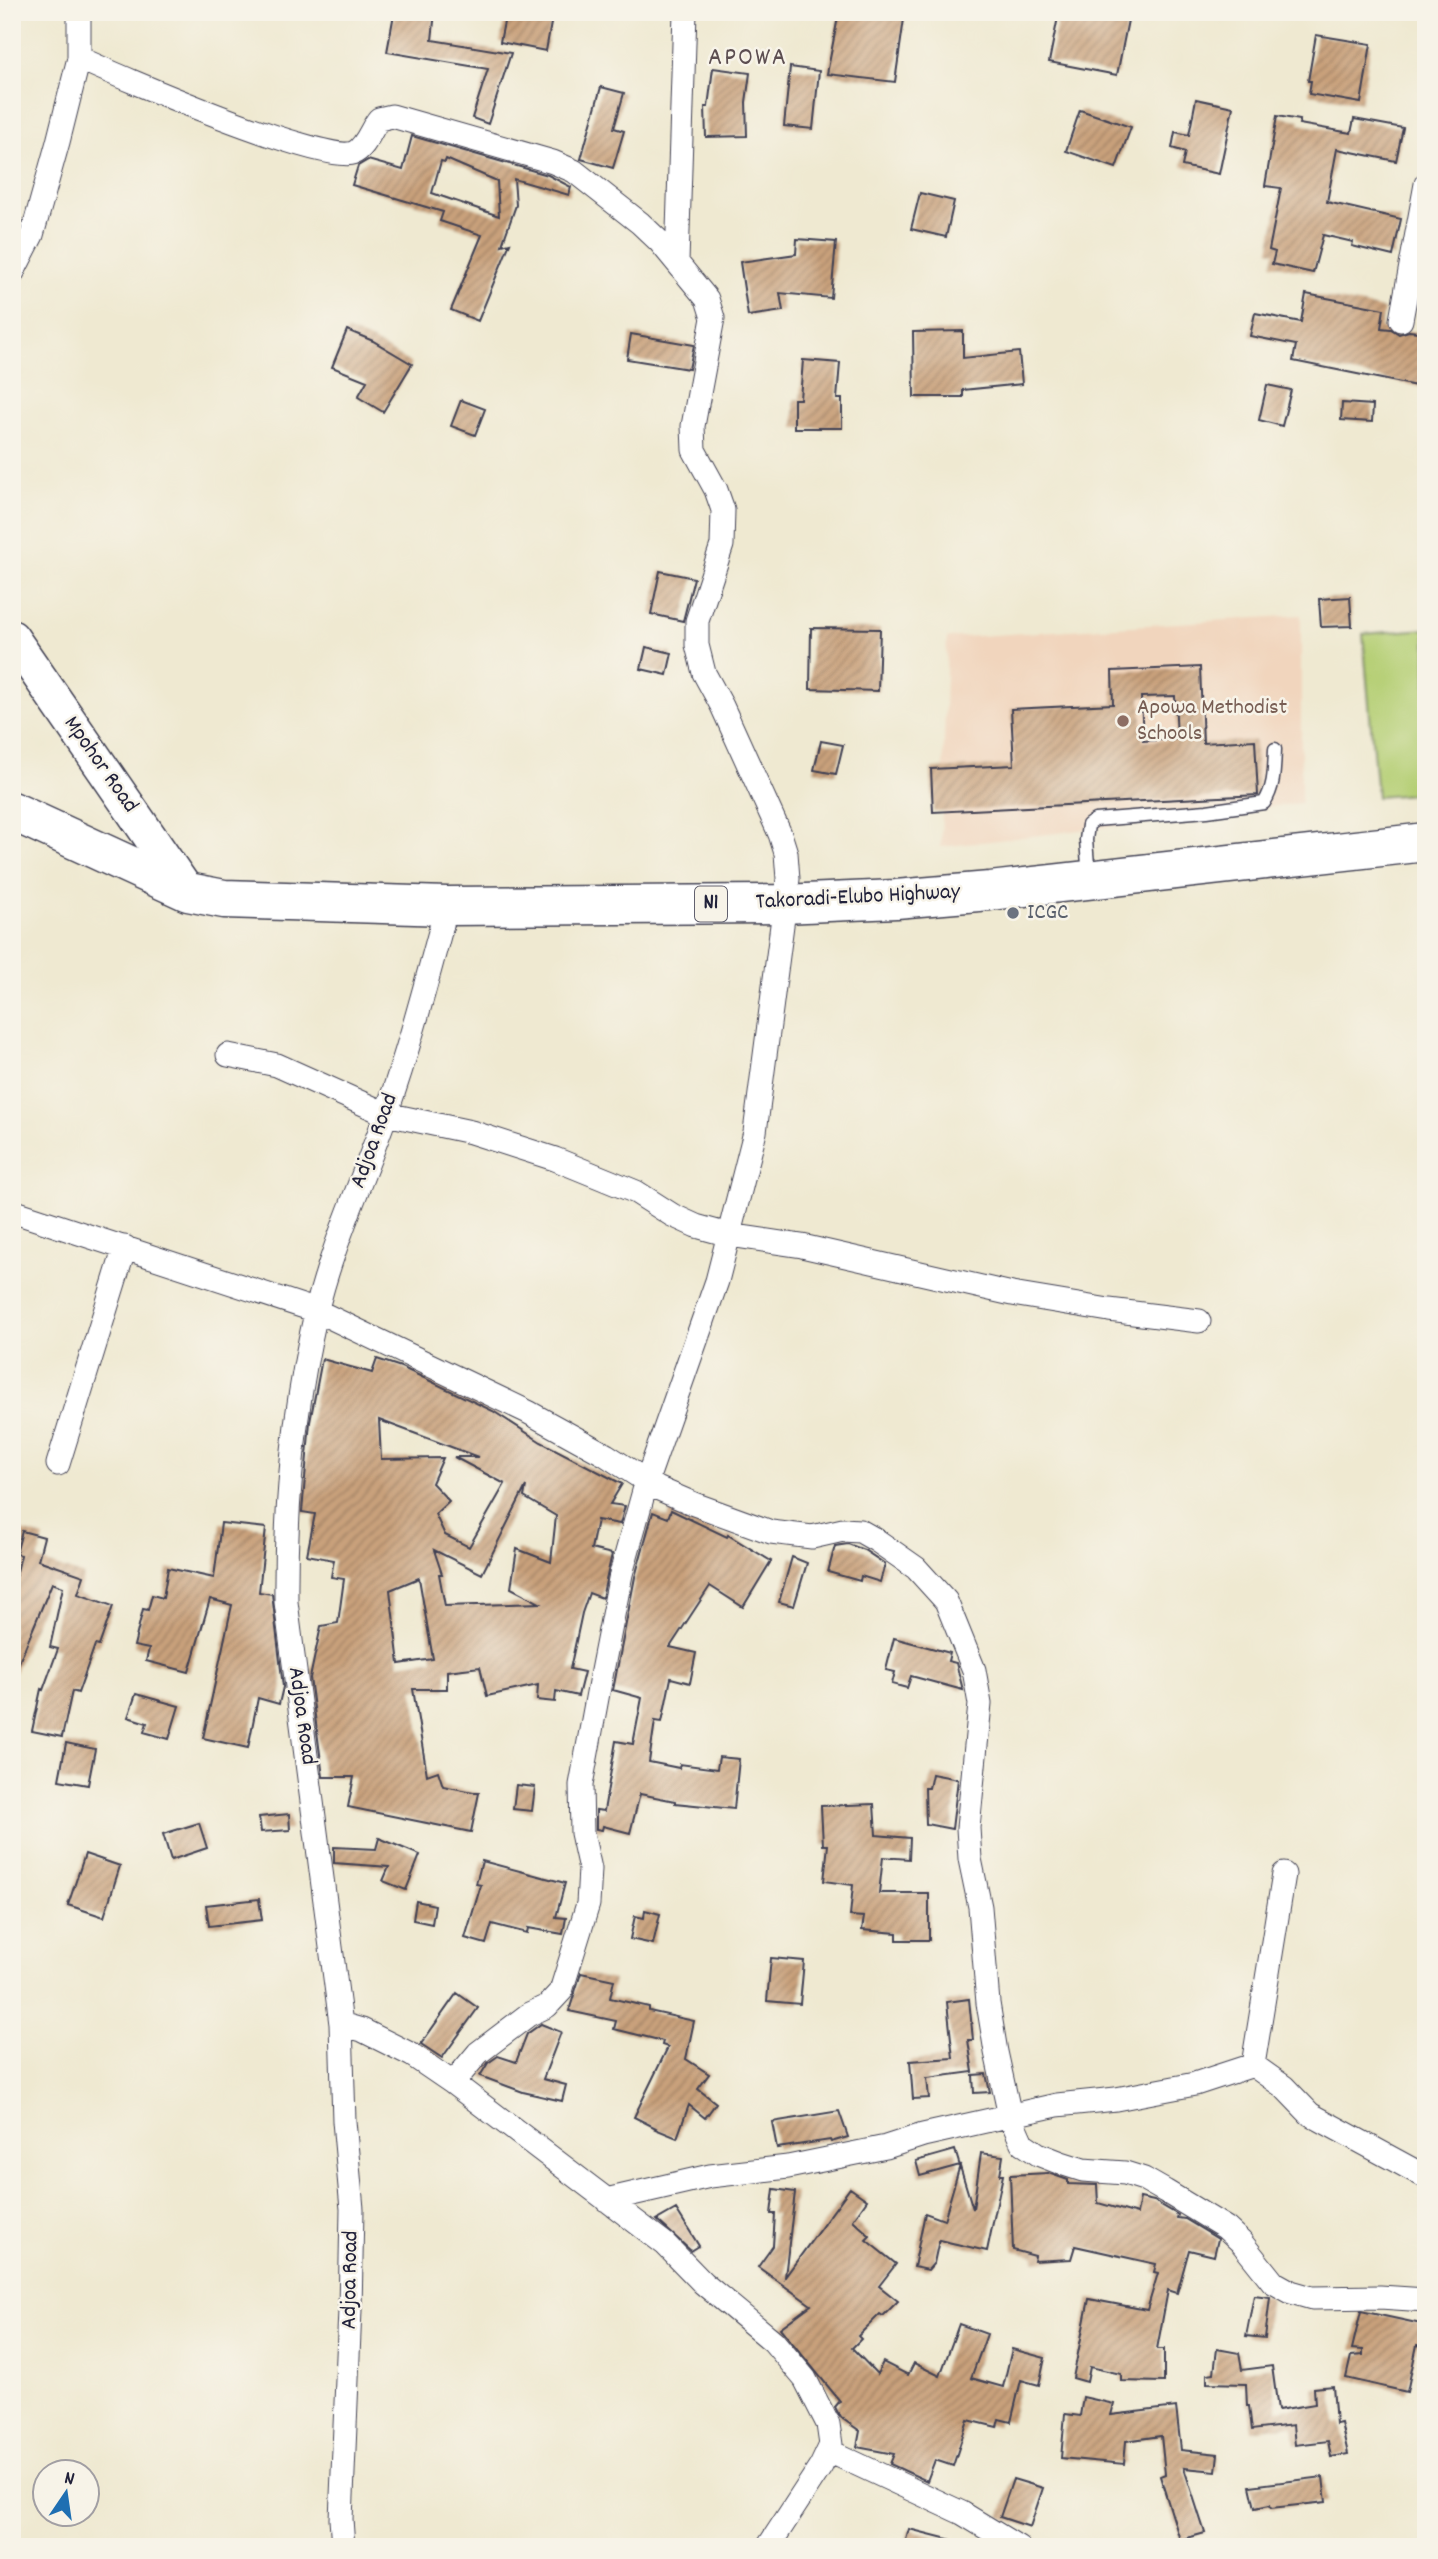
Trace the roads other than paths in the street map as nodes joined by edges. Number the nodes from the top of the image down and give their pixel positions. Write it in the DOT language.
graph roads {
  1 [pos="79,12"];
  2 [pos="685,12"];
  3 [pos="79,58"];
  4 [pos="1426,184"];
  5 [pos="677,262"];
  6 [pos="12,274"];
  7 [pos="1401,320"];
  8 [pos="12,637"];
  9 [pos="1275,749"];
  10 [pos="12,811"];
  11 [pos="1426,842"];
  12 [pos="1089,881"];
  13 [pos="188,891"];
  14 [pos="783,904"];
  15 [pos="447,906"];
  16 [pos="228,1055"];
  17 [pos="386,1114"];
  18 [pos="12,1211"];
  19 [pos="729,1235"];
  20 [pos="125,1247"];
  21 [pos="317,1311"];
  22 [pos="1199,1321"];
  23 [pos="58,1464"];
  24 [pos="647,1480"];
  25 [pos="1284,1874"];
  26 [pos="341,2024"];
  27 [pos="1253,2065"];
  28 [pos="453,2083"];
  29 [pos="1010,2116"];
  30 [pos="1426,2177"];
  31 [pos="606,2200"];
  32 [pos="1426,2300"];
  33 [pos="829,2451"];
  34 [pos="343,2547"];
  35 [pos="768,2547"];
  36 [pos="1018,2547"];
  1 -- 3 [label="street"];
  2 -- 5 [label="street"];
  3 -- 5 [label="street"];
  3 -- 6 [label="street"];
  4 -- 7 [label="street"];
  5 -- 14 [label="street"];
  8 -- 13 [label="main road, Mpohor Road"];
  9 -- 12 [label="lane"];
  10 -- 13 [label="highway, Takoradi-Elubo Highway / N1"];
  11 -- 12 [label="highway, Takoradi-Elubo Highway / N1"];
  12 -- 14 [label="highway, Takoradi-Elubo Highway / N1"];
  13 -- 15 [label="highway, Takoradi-Elubo Highway / N1"];
  14 -- 15 [label="highway, Takoradi-Elubo Highway / N1"];
  14 -- 19 [label="street"];
  15 -- 17 [label="street, Adjoa Road"];
  16 -- 17 [label="street"];
  17 -- 19 [label="street"];
  17 -- 21 [label="street, Adjoa Road"];
  18 -- 20 [label="street"];
  19 -- 22 [label="street"];
  19 -- 24 [label="street"];
  20 -- 21 [label="street"];
  20 -- 23 [label="street"];
  21 -- 24 [label="street"];
  21 -- 26 [label="street, Adjoa Road"];
  24 -- 28 [label="street"];
  24 -- 29 [label="street"];
  25 -- 27 [label="street"];
  26 -- 28 [label="street"];
  26 -- 34 [label="street, Adjoa Road"];
  27 -- 29 [label="street"];
  27 -- 30 [label="street"];
  28 -- 31 [label="street"];
  29 -- 31 [label="street"];
  29 -- 32 [label="street"];
  31 -- 33 [label="street"];
  33 -- 35 [label="street"];
  33 -- 36 [label="street"];
}
